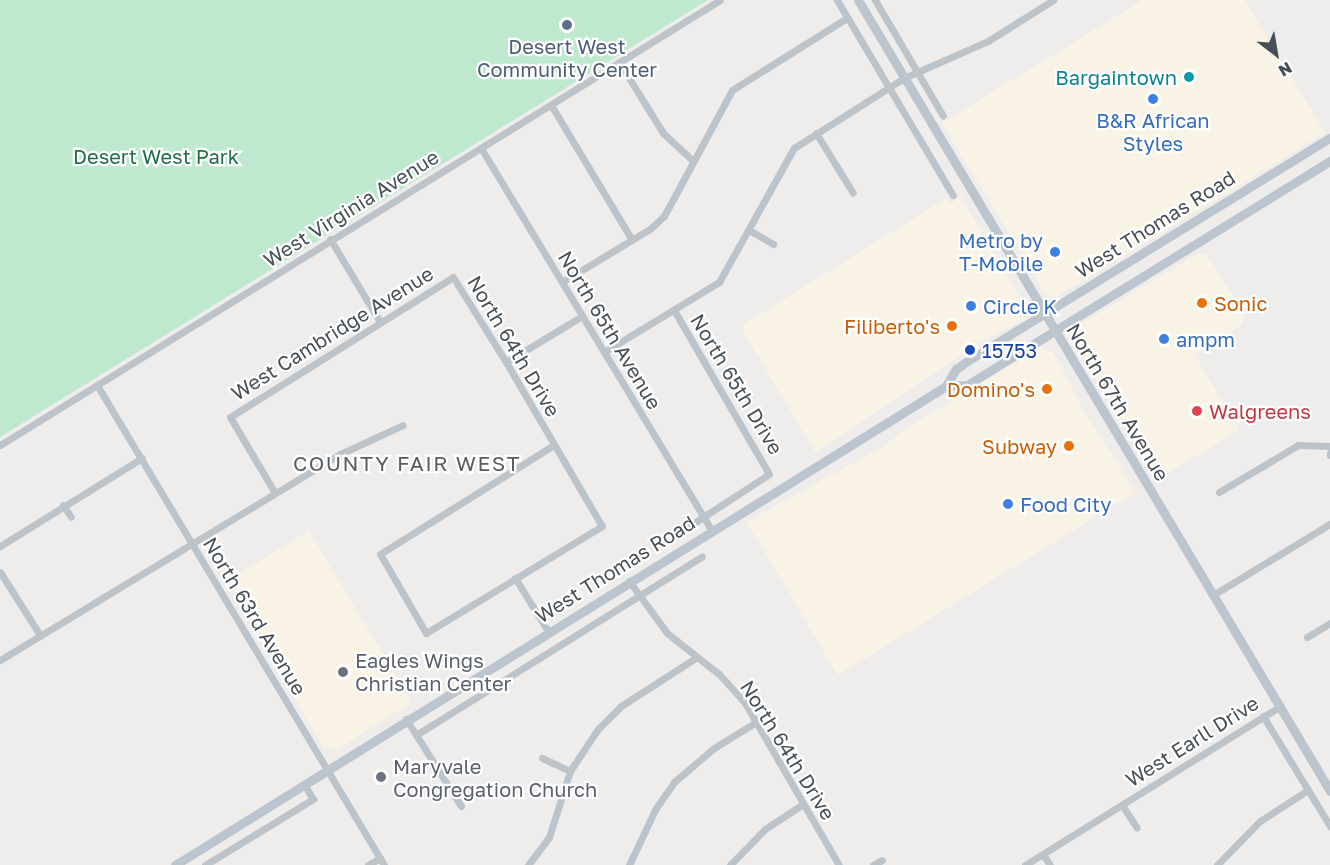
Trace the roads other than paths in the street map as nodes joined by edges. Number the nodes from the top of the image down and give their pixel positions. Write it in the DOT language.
graph roads {
  1 [pos="720,0"];
  2 [pos="837,0"];
  3 [pos="858,0"];
  4 [pos="876,0"];
  5 [pos="1053,0"];
  6 [pos="847,18"];
  7 [pos="620,62"];
  8 [pos="917,71"];
  9 [pos="904,78"];
  10 [pos="889,88"];
  11 [pos="551,105"];
  12 [pos="943,116"];
  13 [pos="816,133"];
  14 [pos="1330,138"];
  15 [pos="481,148"];
  16 [pos="691,159"];
  17 [pos="1330,161"];
  18 [pos="853,193"];
  19 [pos="953,195"];
  20 [pos="749,231"];
  21 [pos="330,239"];
  22 [pos="632,240"];
  23 [pos="773,244"];
  24 [pos="453,277"];
  25 [pos="562,282"];
  26 [pos="674,310"];
  27 [pos="1044,313"];
  28 [pos="582,316"];
  29 [pos="380,322"];
  30 [pos="1054,330"];
  31 [pos="604,352"];
  32 [pos="506,362"];
  33 [pos="97,385"];
  34 [pos="946,386"];
  35 [pos="403,425"];
  36 [pos="0,445"];
  37 [pos="554,445"];
  38 [pos="1330,446"];
  39 [pos="141,458"];
  40 [pos="769,474"];
  41 [pos="1219,492"];
  42 [pos="275,493"];
  43 [pos="63,505"];
  44 [pos="71,517"];
  45 [pos="704,518"];
  46 [pos="1330,524"];
  47 [pos="711,530"];
  48 [pos="674,536"];
  49 [pos="192,543"];
  50 [pos="0,546"];
  51 [pos="702,556"];
  52 [pos="0,572"];
  53 [pos="515,578"];
  54 [pos="629,581"];
  55 [pos="1213,595"];
  56 [pos="638,596"];
  57 [pos="1330,623"];
  58 [pos="548,631"];
  59 [pos="40,635"];
  60 [pos="1307,637"];
  61 [pos="697,657"];
  62 [pos="0,660"];
  63 [pos="1280,706"];
  64 [pos="1263,716"];
  65 [pos="406,719"];
  66 [pos="756,722"];
  67 [pos="416,735"];
  68 [pos="543,758"];
  69 [pos="327,769"];
  70 [pos="570,771"];
  71 [pos="304,784"];
  72 [pos="1308,790"];
  73 [pos="1330,791"];
  74 [pos="803,804"];
  75 [pos="1122,804"];
  76 [pos="461,806"];
  77 [pos="1330,826"];
  78 [pos="1137,828"];
  79 [pos="1043,854"];
  80 [pos="380,858"];
  81 [pos="882,860"];
  82 [pos="175,865"];
  83 [pos="205,865"];
  84 [pos="368,865"];
  85 [pos="384,865"];
  86 [pos="528,865"];
  87 [pos="629,865"];
  88 [pos="730,865"];
  89 [pos="839,865"];
  90 [pos="873,865"];
  91 [pos="1025,865"];
  92 [pos="1050,865"];
  93 [pos="1217,865"];
  1 -- 7 [label="street, West Virginia Avenue"];
  2 -- 6 [label="street"];
  3 -- 9 [label="main road, North 67th Avenue"];
  4 -- 8 [label="street"];
  5 -- 8 [label="street"];
  6 -- 10 [label="street"];
  6 -- 16 [label="street"];
  7 -- 11 [label="street, West Virginia Avenue"];
  7 -- 16 [label="street"];
  8 -- 9 [label="street"];
  8 -- 12 [label="street"];
  9 -- 10 [label="street"];
  9 -- 27 [label="main road, North 67th Avenue"];
  10 -- 13 [label="street"];
  10 -- 19 [label="street"];
  11 -- 15 [label="street, West Virginia Avenue"];
  11 -- 22 [label="street"];
  13 -- 18 [label="street"];
  13 -- 20 [label="street"];
  14 -- 27 [label="main road, West Thomas Road"];
  15 -- 21 [label="street, West Virginia Avenue"];
  15 -- 25 [label="street, North 65th Avenue"];
  16 -- 22 [label="street"];
  17 -- 30 [label="main road, West Thomas Road"];
  20 -- 23 [label="street"];
  20 -- 26 [label="street"];
  21 -- 29 [label="street"];
  21 -- 33 [label="street, West Virginia Avenue"];
  22 -- 25 [label="street"];
  24 -- 29 [label="street, West Cambridge Avenue"];
  24 -- 32 [label="street, North 64th Drive"];
  25 -- 28 [label="street, North 65th Avenue"];
  26 -- 31 [label="street"];
  26 -- 40 [label="street, North 65th Drive"];
  27 -- 30 [label="main road, North 67th Avenue"];
  27 -- 34 [label="main road, West Thomas Road"];
  28 -- 31 [label="street, North 65th Avenue"];
  28 -- 32 [label="street"];
  29 -- 42 [label="street, West Cambridge Avenue"];
  30 -- 34 [label="main road, West Thomas Road"];
  30 -- 55 [label="main road, North 67th Avenue"];
  31 -- 45 [label="street, North 65th Avenue"];
  32 -- 37 [label="street, North 64th Drive"];
  33 -- 36 [label="street, West Virginia Avenue"];
  33 -- 39 [label="street, North 63rd Avenue"];
  34 -- 47 [label="main road, West Thomas Road"];
  35 -- 42 [label="street"];
  37 -- 53 [label="street, North 64th Drive"];
  37 -- 53 [label="street"];
  38 -- 41 [label="street"];
  39 -- 43 [label="street"];
  39 -- 49 [label="street, North 63rd Avenue"];
  40 -- 45 [label="street, West Thomas Road"];
  42 -- 49 [label="street"];
  43 -- 44 [label="street"];
  43 -- 50 [label="street"];
  45 -- 47 [label="street, North 65th Avenue"];
  45 -- 48 [label="street, West Thomas Road"];
  46 -- 55 [label="street"];
  47 -- 54 [label="main road, West Thomas Road"];
  49 -- 59 [label="street"];
  49 -- 69 [label="street, North 63rd Avenue"];
  51 -- 56 [label="street, West Thomas Road"];
  52 -- 59 [label="street"];
  53 -- 58 [label="street"];
  54 -- 56 [label="street, North 64th Drive"];
  54 -- 58 [label="main road, West Thomas Road"];
  55 -- 63 [label="main road, North 67th Avenue"];
  56 -- 61 [label="street, North 64th Drive"];
  56 -- 67 [label="street, West Thomas Road"];
  57 -- 60 [label="street"];
  58 -- 65 [label="main road, West Thomas Road"];
  59 -- 62 [label="street"];
  61 -- 66 [label="street, North 64th Drive"];
  61 -- 70 [label="street"];
  63 -- 64 [label="street, West Earll Drive"];
  63 -- 73 [label="main road, North 67th Avenue"];
  64 -- 72 [label="street"];
  64 -- 75 [label="street, West Earll Drive"];
  65 -- 67 [label="street"];
  65 -- 69 [label="main road, West Thomas Road"];
  66 -- 74 [label="street, North 64th Drive"];
  66 -- 87 [label="street"];
  67 -- 76 [label="street"];
  68 -- 70 [label="street"];
  69 -- 71 [label="main road, West Thomas Road"];
  69 -- 80 [label="street, North 63rd Avenue"];
  70 -- 86 [label="street"];
  71 -- 82 [label="main road, West Thomas Road"];
  71 -- 83 [label="street"];
  72 -- 77 [label="street"];
  72 -- 93 [label="street"];
  74 -- 88 [label="street"];
  74 -- 89 [label="street, North 64th Drive"];
  75 -- 78 [label="street, West Earll Drive"];
  75 -- 79 [label="street, West Earll Drive"];
  79 -- 91 [label="street, West Earll Drive"];
  79 -- 92 [label="street"];
  80 -- 84 [label="street"];
  80 -- 85 [label="street, North 63rd Avenue"];
  81 -- 90 [label="street"];
}
